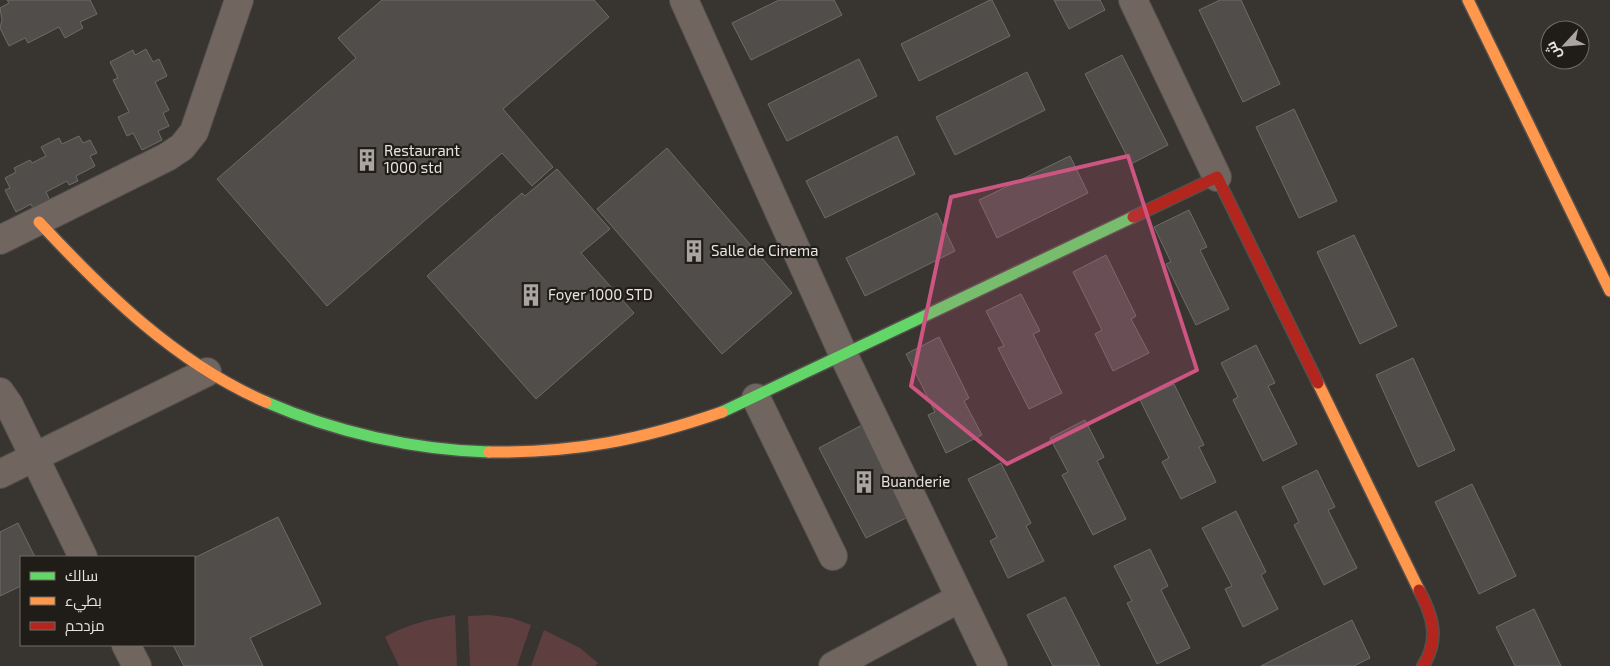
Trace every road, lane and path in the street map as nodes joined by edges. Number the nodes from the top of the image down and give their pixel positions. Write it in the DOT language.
graph roads {
  1 [pos="240,0"];
  2 [pos="684,0"];
  3 [pos="1133,0"];
  4 [pos="1468,0"];
  5 [pos="1217,177"];
  6 [pos="39,222"];
  7 [pos="0,240"];
  8 [pos="1610,291"];
  9 [pos="844,356"];
  10 [pos="207,372"];
  11 [pos="0,392"];
  12 [pos="756,398"];
  13 [pos="33,457"];
  14 [pos="0,474"];
  15 [pos="82,556"];
  16 [pos="833,556"];
  17 [pos="960,598"];
  18 [pos="127,646"];
  19 [pos="137,666"];
  20 [pos="833,666"];
  21 [pos="993,666"];
  22 [pos="1423,666"];
  1 -- 6 [label="street"];
  2 -- 9 [label="street"];
  3 -- 5 [label="street"];
  4 -- 8 [label="street"];
  5 -- 9 [label="street"];
  5 -- 22 [label="street"];
  6 -- 7 [label="street"];
  6 -- 10 [label="street"];
  9 -- 12 [label="street"];
  9 -- 17 [label="street"];
  10 -- 12 [label="street"];
  10 -- 13 [label="street"];
  11 -- 13 [label="street"];
  12 -- 16 [label="street"];
  13 -- 14 [label="street"];
  13 -- 15 [label="street"];
  17 -- 20 [label="street"];
  17 -- 21 [label="street"];
  18 -- 19 [label="street"];
}
